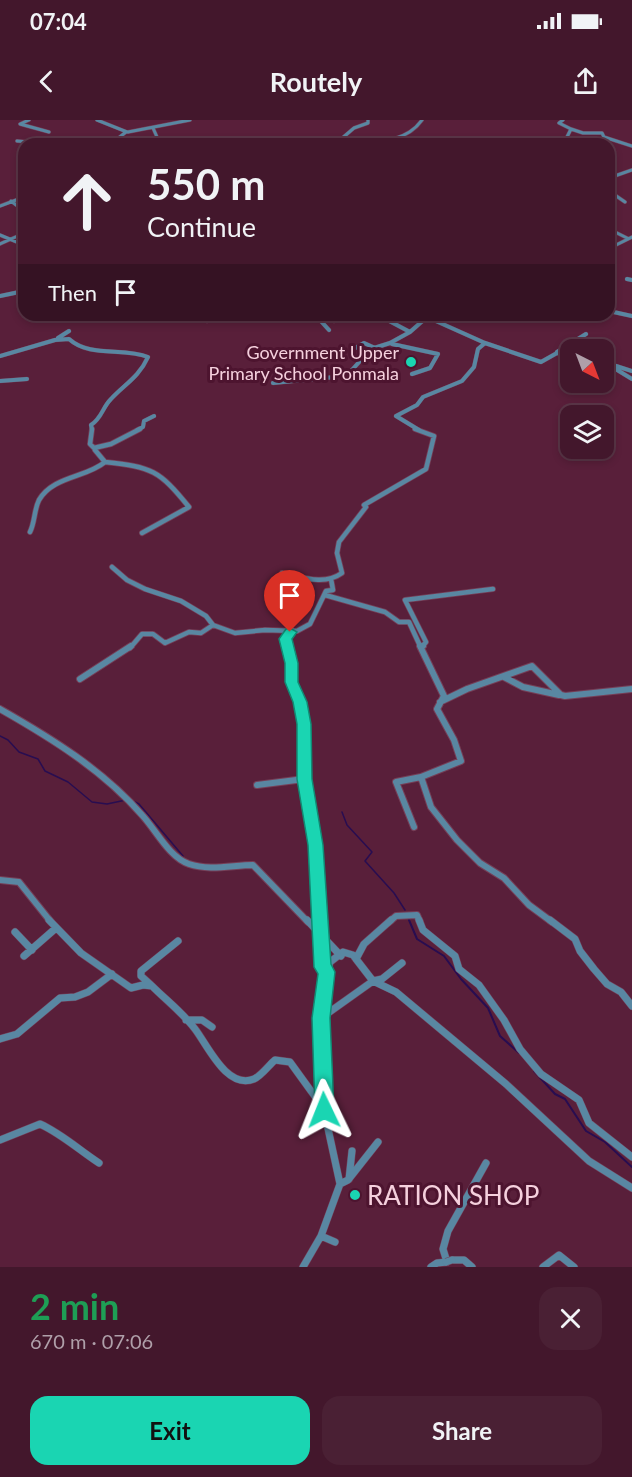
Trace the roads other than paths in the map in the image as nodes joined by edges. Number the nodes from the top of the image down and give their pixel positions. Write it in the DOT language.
graph roads {
  1 [pos="29,120"];
  2 [pos="97,120"];
  3 [pos="190,120"];
  4 [pos="368,120"];
  5 [pos="422,120"];
  6 [pos="562,120"];
  7 [pos="153,129"];
  8 [pos="571,129"];
  9 [pos="49,132"];
  10 [pos="128,132"];
  11 [pos="119,138"];
  12 [pos="159,138"];
  13 [pos="342,138"];
  14 [pos="391,138"];
  15 [pos="567,138"];
  16 [pos="607,138"];
  17 [pos="615,141"];
  18 [pos="632,146"];
  19 [pos="632,170"];
  20 [pos="615,176"];
  21 [pos="615,195"];
  22 [pos="18,199"];
  23 [pos="11,201"];
  24 [pos="625,202"];
  25 [pos="0,206"];
  26 [pos="18,206"];
  27 [pos="615,232"];
  28 [pos="0,235"];
  29 [pos="18,236"];
  30 [pos="629,238"];
  31 [pos="12,240"];
  32 [pos="18,242"];
  33 [pos="0,244"];
  34 [pos="615,245"];
  35 [pos="18,292"];
  36 [pos="0,296"];
  37 [pos="615,312"];
  38 [pos="632,316"];
  39 [pos="321,321"];
  40 [pos="389,321"];
  41 [pos="422,321"];
  42 [pos="436,321"];
  43 [pos="329,330"];
  44 [pos="69,332"];
  45 [pos="410,332"];
  46 [pos="586,334"];
  47 [pos="54,341"];
  48 [pos="390,343"];
  49 [pos="485,343"];
  50 [pos="375,348"];
  51 [pos="352,350"];
  52 [pos="557,352"];
  53 [pos="560,353"];
  54 [pos="0,356"];
  55 [pos="614,368"];
  56 [pos="632,371"];
  57 [pos="412,374"];
  58 [pos="27,379"];
  59 [pos="632,379"];
  60 [pos="0,381"];
  61 [pos="273,382"];
  62 [pos="154,416"];
  63 [pos="94,448"];
  64 [pos="105,462"];
  65 [pos="30,532"];
  66 [pos="142,533"];
  67 [pos="112,567"];
  68 [pos="282,573"];
  69 [pos="331,579"];
  70 [pos="493,589"];
  71 [pos="325,595"];
  72 [pos="213,625"];
  73 [pos="292,630"];
  74 [pos="421,648"];
  75 [pos="504,677"];
  76 [pos="80,679"];
  77 [pos="632,689"];
  78 [pos="561,695"];
  79 [pos="440,702"];
  80 [pos="0,709"];
  81 [pos="422,777"];
  82 [pos="304,779"];
  83 [pos="257,785"];
  84 [pos="414,827"];
  85 [pos="0,880"];
  86 [pos="56,928"];
  87 [pos="15,932"];
  88 [pos="321,937"];
  89 [pos="178,941"];
  90 [pos="32,950"];
  91 [pos="24,956"];
  92 [pos="341,956"];
  93 [pos="356,959"];
  94 [pos="402,963"];
  95 [pos="327,972"];
  96 [pos="112,974"];
  97 [pos="373,981"];
  98 [pos="152,986"];
  99 [pos="632,1006"];
  100 [pos="321,1018"];
  101 [pos="186,1020"];
  102 [pos="212,1027"];
  103 [pos="0,1039"];
  104 [pos="324,1110"];
  105 [pos="0,1140"];
  106 [pos="378,1142"];
  107 [pos="352,1151"];
  108 [pos="632,1157"];
  109 [pos="99,1163"];
  110 [pos="486,1163"];
  111 [pos="348,1180"];
  112 [pos="340,1185"];
  113 [pos="632,1188"];
  114 [pos="321,1236"];
  115 [pos="334,1242"];
  116 [pos="448,1261"];
  117 [pos="303,1267"];
  118 [pos="431,1267"];
  119 [pos="472,1267"];
  120 [pos="543,1267"];
  121 [pos="574,1267"];
  1 -- 9 [label="street"];
  2 -- 11 [label="street"];
  3 -- 7 [label="street"];
  4 -- 13 [label="street"];
  5 -- 14 [label="street"];
  6 -- 8 [label="street"];
  7 -- 10 [label="street"];
  7 -- 12 [label="street"];
  8 -- 15 [label="street"];
  8 -- 16 [label="street"];
  17 -- 18 [label="street"];
  19 -- 20 [label="street"];
  21 -- 24 [label="street"];
  22 -- 23 [label="street"];
  23 -- 25 [label="street"];
  23 -- 26 [label="street"];
  27 -- 30 [label="street"];
  28 -- 31 [label="street"];
  29 -- 31 [label="street"];
  30 -- 34 [label="street"];
  31 -- 32 [label="street"];
  31 -- 33 [label="street"];
  35 -- 36 [label="street"];
  37 -- 38 [label="street"];
  39 -- 43 [label="street"];
  40 -- 45 [label="street"];
  41 -- 45 [label="street"];
  42 -- 49 [label="street"];
  44 -- 47 [label="street"];
  45 -- 48 [label="street"];
  46 -- 52 [label="street"];
  47 -- 54 [label="street"];
  47 -- 63 [label="street"];
  48 -- 50 [label="street"];
  48 -- 57 [label="street"];
  49 -- 52 [label="street"];
  49 -- 69 [label="street"];
  50 -- 51 [label="street"];
  50 -- 61 [label="street"];
  52 -- 53 [label="street"];
  55 -- 56 [label="street"];
  55 -- 59 [label="street"];
  58 -- 60 [label="street"];
  62 -- 63 [label="street"];
  63 -- 64 [label="street"];
  64 -- 65 [label="street"];
  64 -- 66 [label="street"];
  67 -- 72 [label="street"];
  68 -- 69 [label="street"];
  69 -- 73 [label="street"];
  70 -- 74 [label="street"];
  71 -- 74 [label="street"];
  72 -- 73 [label="street"];
  72 -- 76 [label="street"];
  73 -- 82 [label="street"];
  74 -- 79 [label="street"];
  75 -- 78 [label="street"];
  75 -- 78 [label="street"];
  75 -- 79 [label="street"];
  77 -- 78 [label="street"];
  79 -- 81 [label="street"];
  80 -- 88 [label="street"];
  81 -- 84 [label="street"];
  81 -- 99 [label="street"];
  82 -- 83 [label="street"];
  82 -- 88 [label="street"];
  85 -- 86 [label="street"];
  86 -- 90 [label="street"];
  86 -- 96 [label="street"];
  87 -- 90 [label="street"];
  88 -- 92 [label="street"];
  88 -- 95 [label="street"];
  89 -- 98 [label="street"];
  90 -- 91 [label="street"];
  92 -- 93 [label="street"];
  92 -- 95 [label="street"];
  93 -- 97 [label="street"];
  93 -- 108 [label="street"];
  94 -- 97 [label="street"];
  95 -- 100 [label="street"];
  96 -- 98 [label="street"];
  96 -- 103 [label="street"];
  97 -- 100 [label="street"];
  97 -- 113 [label="street"];
  98 -- 101 [label="street"];
  100 -- 104 [label="street"];
  101 -- 102 [label="street"];
  101 -- 104 [label="street"];
  104 -- 112 [label="street"];
  105 -- 109 [label="street"];
  106 -- 111 [label="street"];
  107 -- 111 [label="street"];
  110 -- 116 [label="street"];
  111 -- 112 [label="street"];
  112 -- 114 [label="street"];
  114 -- 115 [label="street"];
  114 -- 117 [label="street"];
  116 -- 118 [label="street"];
  116 -- 119 [label="street"];
  120 -- 121 [label="street"];
}
